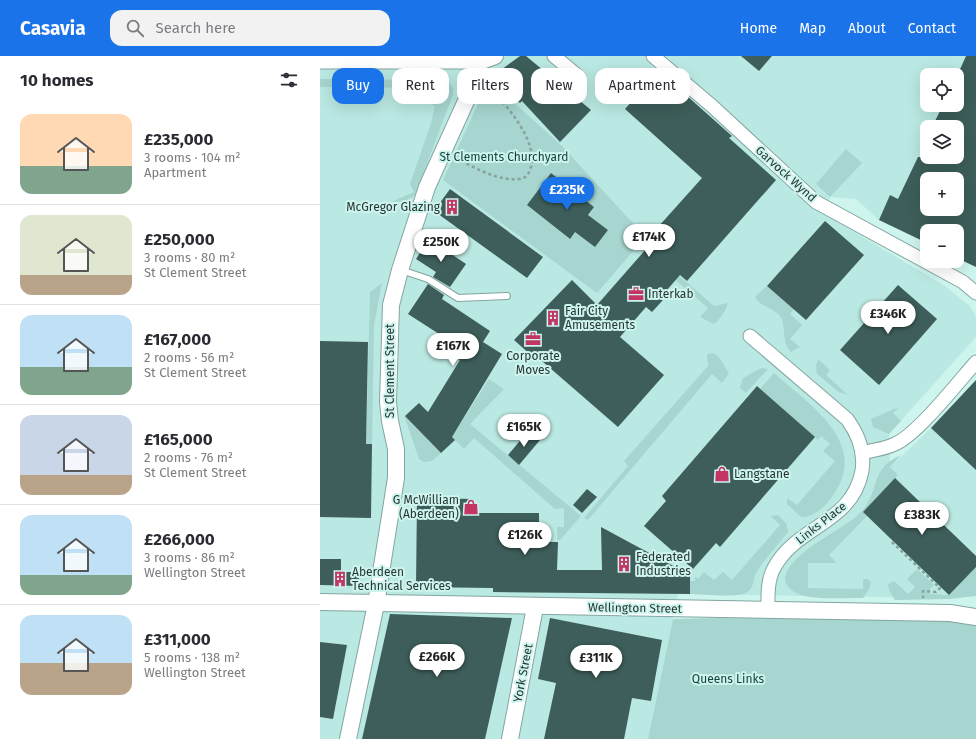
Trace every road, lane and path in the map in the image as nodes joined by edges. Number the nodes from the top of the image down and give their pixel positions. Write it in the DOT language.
graph roads {
  1 [pos="496,56"];
  2 [pos="554,56"];
  3 [pos="653,56"];
  4 [pos="320,62"];
  5 [pos="479,62"];
  6 [pos="478,68"];
  7 [pos="568,68"];
  8 [pos="464,104"];
  9 [pos="505,104"];
  10 [pos="442,152"];
  11 [pos="400,270"];
  12 [pos="976,292"];
  13 [pos="507,296"];
  14 [pos="750,336"];
  15 [pos="976,362"];
  16 [pos="862,453"];
  17 [pos="892,542"];
  18 [pos="320,602"];
  19 [pos="376,604"];
  20 [pos="535,607"];
  21 [pos="976,607"];
  22 [pos="768,610"];
  23 [pos="922,613"];
  24 [pos="950,613"];
  25 [pos="976,617"];
  26 [pos="348,739"];
  27 [pos="510,739"];
  1 -- 5 [label="street"];
  2 -- 7 [label="street"];
  3 -- 12 [label="street, Garvock Wynd"];
  4 -- 5 [label="street"];
  5 -- 6 [label="street, St Clement Street"];
  8 -- 10 [label="street, St Clement Street"];
  9 -- 10 [label="path"];
  10 -- 11 [label="street, St Clement Street"];
  11 -- 13 [label="lane"];
  11 -- 19 [label="street, St Clement Street"];
  14 -- 16 [label="street, Links Place"];
  15 -- 16 [label="street"];
  16 -- 22 [label="street, Links Place"];
  17 -- 23 [label="path"];
  18 -- 19 [label="street, Wellington Street"];
  19 -- 20 [label="street, Wellington Street"];
  19 -- 26 [label="street, St Clement Street"];
  20 -- 22 [label="street, Wellington Street"];
  20 -- 27 [label="street, York Street"];
  21 -- 24 [label="street, Wellington Street"];
  22 -- 23 [label="street, Wellington Street"];
  23 -- 24 [label="street, Wellington Street"];
  24 -- 25 [label="street, Wellington Street"];
}
